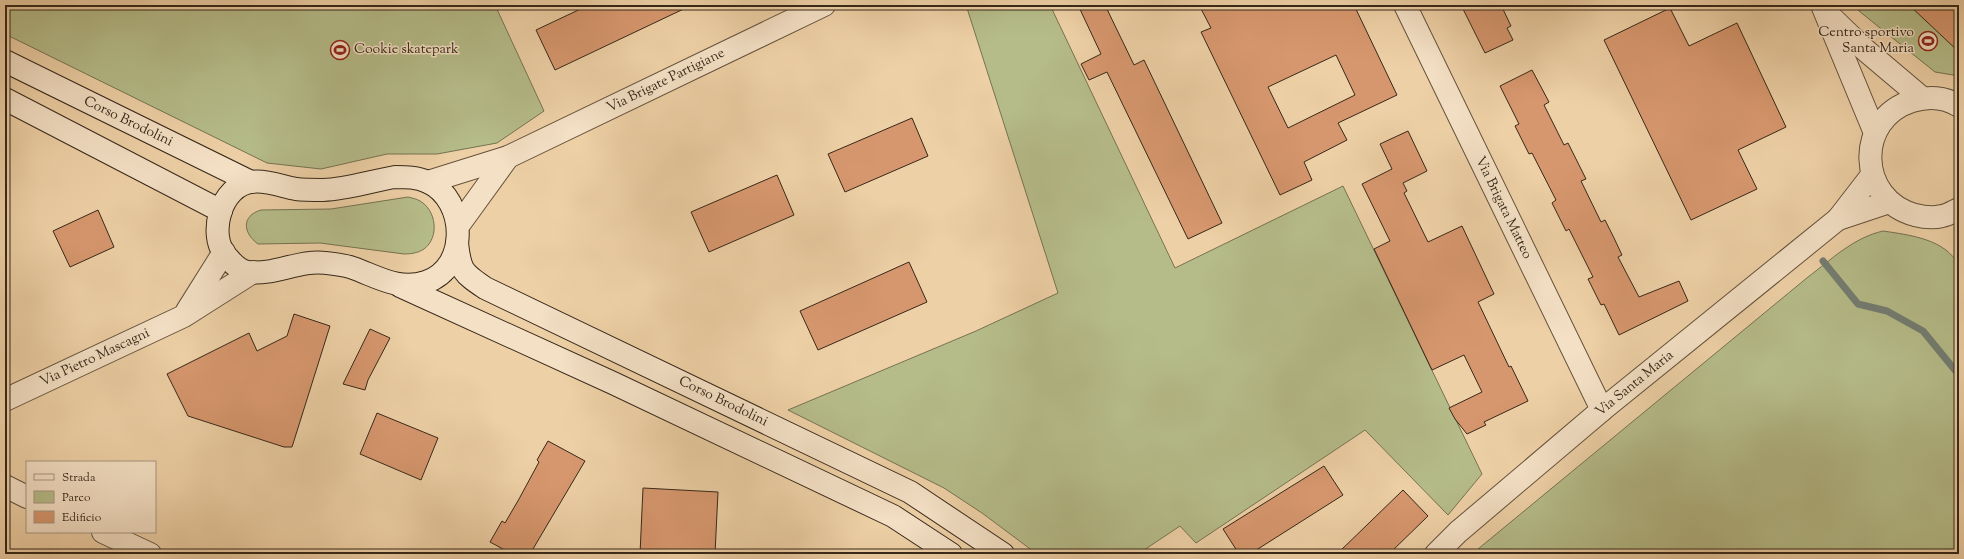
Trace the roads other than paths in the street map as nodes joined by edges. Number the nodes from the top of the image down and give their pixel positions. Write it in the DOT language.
graph roads {
  1 [pos="824,5"];
  2 [pos="1405,5"];
  3 [pos="1823,8"];
  4 [pos="5,61"];
  5 [pos="1959,95"];
  6 [pos="1929,98"];
  7 [pos="5,99"];
  8 [pos="1959,106"];
  9 [pos="1875,133"];
  10 [pos="508,157"];
  11 [pos="1872,174"];
  12 [pos="251,182"];
  13 [pos="428,182"];
  14 [pos="1889,202"];
  15 [pos="1959,209"];
  16 [pos="221,210"];
  17 [pos="1838,219"];
  18 [pos="457,234"];
  19 [pos="224,252"];
  20 [pos="253,272"];
  21 [pos="400,286"];
  22 [pos="184,316"];
  23 [pos="5,400"];
  24 [pos="1602,410"];
  25 [pos="5,486"];
  26 [pos="26,496"];
  27 [pos="105,533"];
  28 [pos="150,554"];
  29 [pos="951,554"];
  30 [pos="1003,554"];
  31 [pos="1436,554"];
  1 -- 10 [label="street, Via Brigate Partigiane"];
  2 -- 24 [label="street, Via Brigata Matteo"];
  3 -- 6 [label="street"];
  3 -- 9 [label="street"];
  4 -- 12 [label="street, Corso Brodolini"];
  5 -- 6 [label="street"];
  6 -- 8 [label="street"];
  6 -- 9 [label="street"];
  7 -- 16 [label="street"];
  9 -- 11 [label="street"];
  10 -- 13 [label="street, Via Brigate Partigiane"];
  10 -- 18 [label="street, Via Brigate Partigiane"];
  11 -- 14 [label="street"];
  11 -- 17 [label="street, Via Santa Maria"];
  12 -- 13 [label="street, Corso Brodolini"];
  12 -- 16 [label="street, Corso Brodolini"];
  13 -- 18 [label="street, Corso Brodolini"];
  14 -- 15 [label="street"];
  14 -- 17 [label="street, Via Santa Maria"];
  16 -- 19 [label="street, Corso Brodolini"];
  17 -- 24 [label="street, Via Santa Maria"];
  18 -- 21 [label="street, Corso Brodolini"];
  18 -- 30 [label="street, Corso Brodolini"];
  19 -- 20 [label="street, Corso Brodolini"];
  19 -- 22 [label="street"];
  20 -- 21 [label="street, Corso Brodolini"];
  20 -- 22 [label="street, Via Pietro Mascagni"];
  21 -- 29 [label="street, Corso Brodolini"];
  22 -- 23 [label="street, Via Pietro Mascagni"];
  24 -- 31 [label="street, Via Santa Maria"];
  25 -- 26 [label="street"];
  27 -- 28 [label="street"];
}
